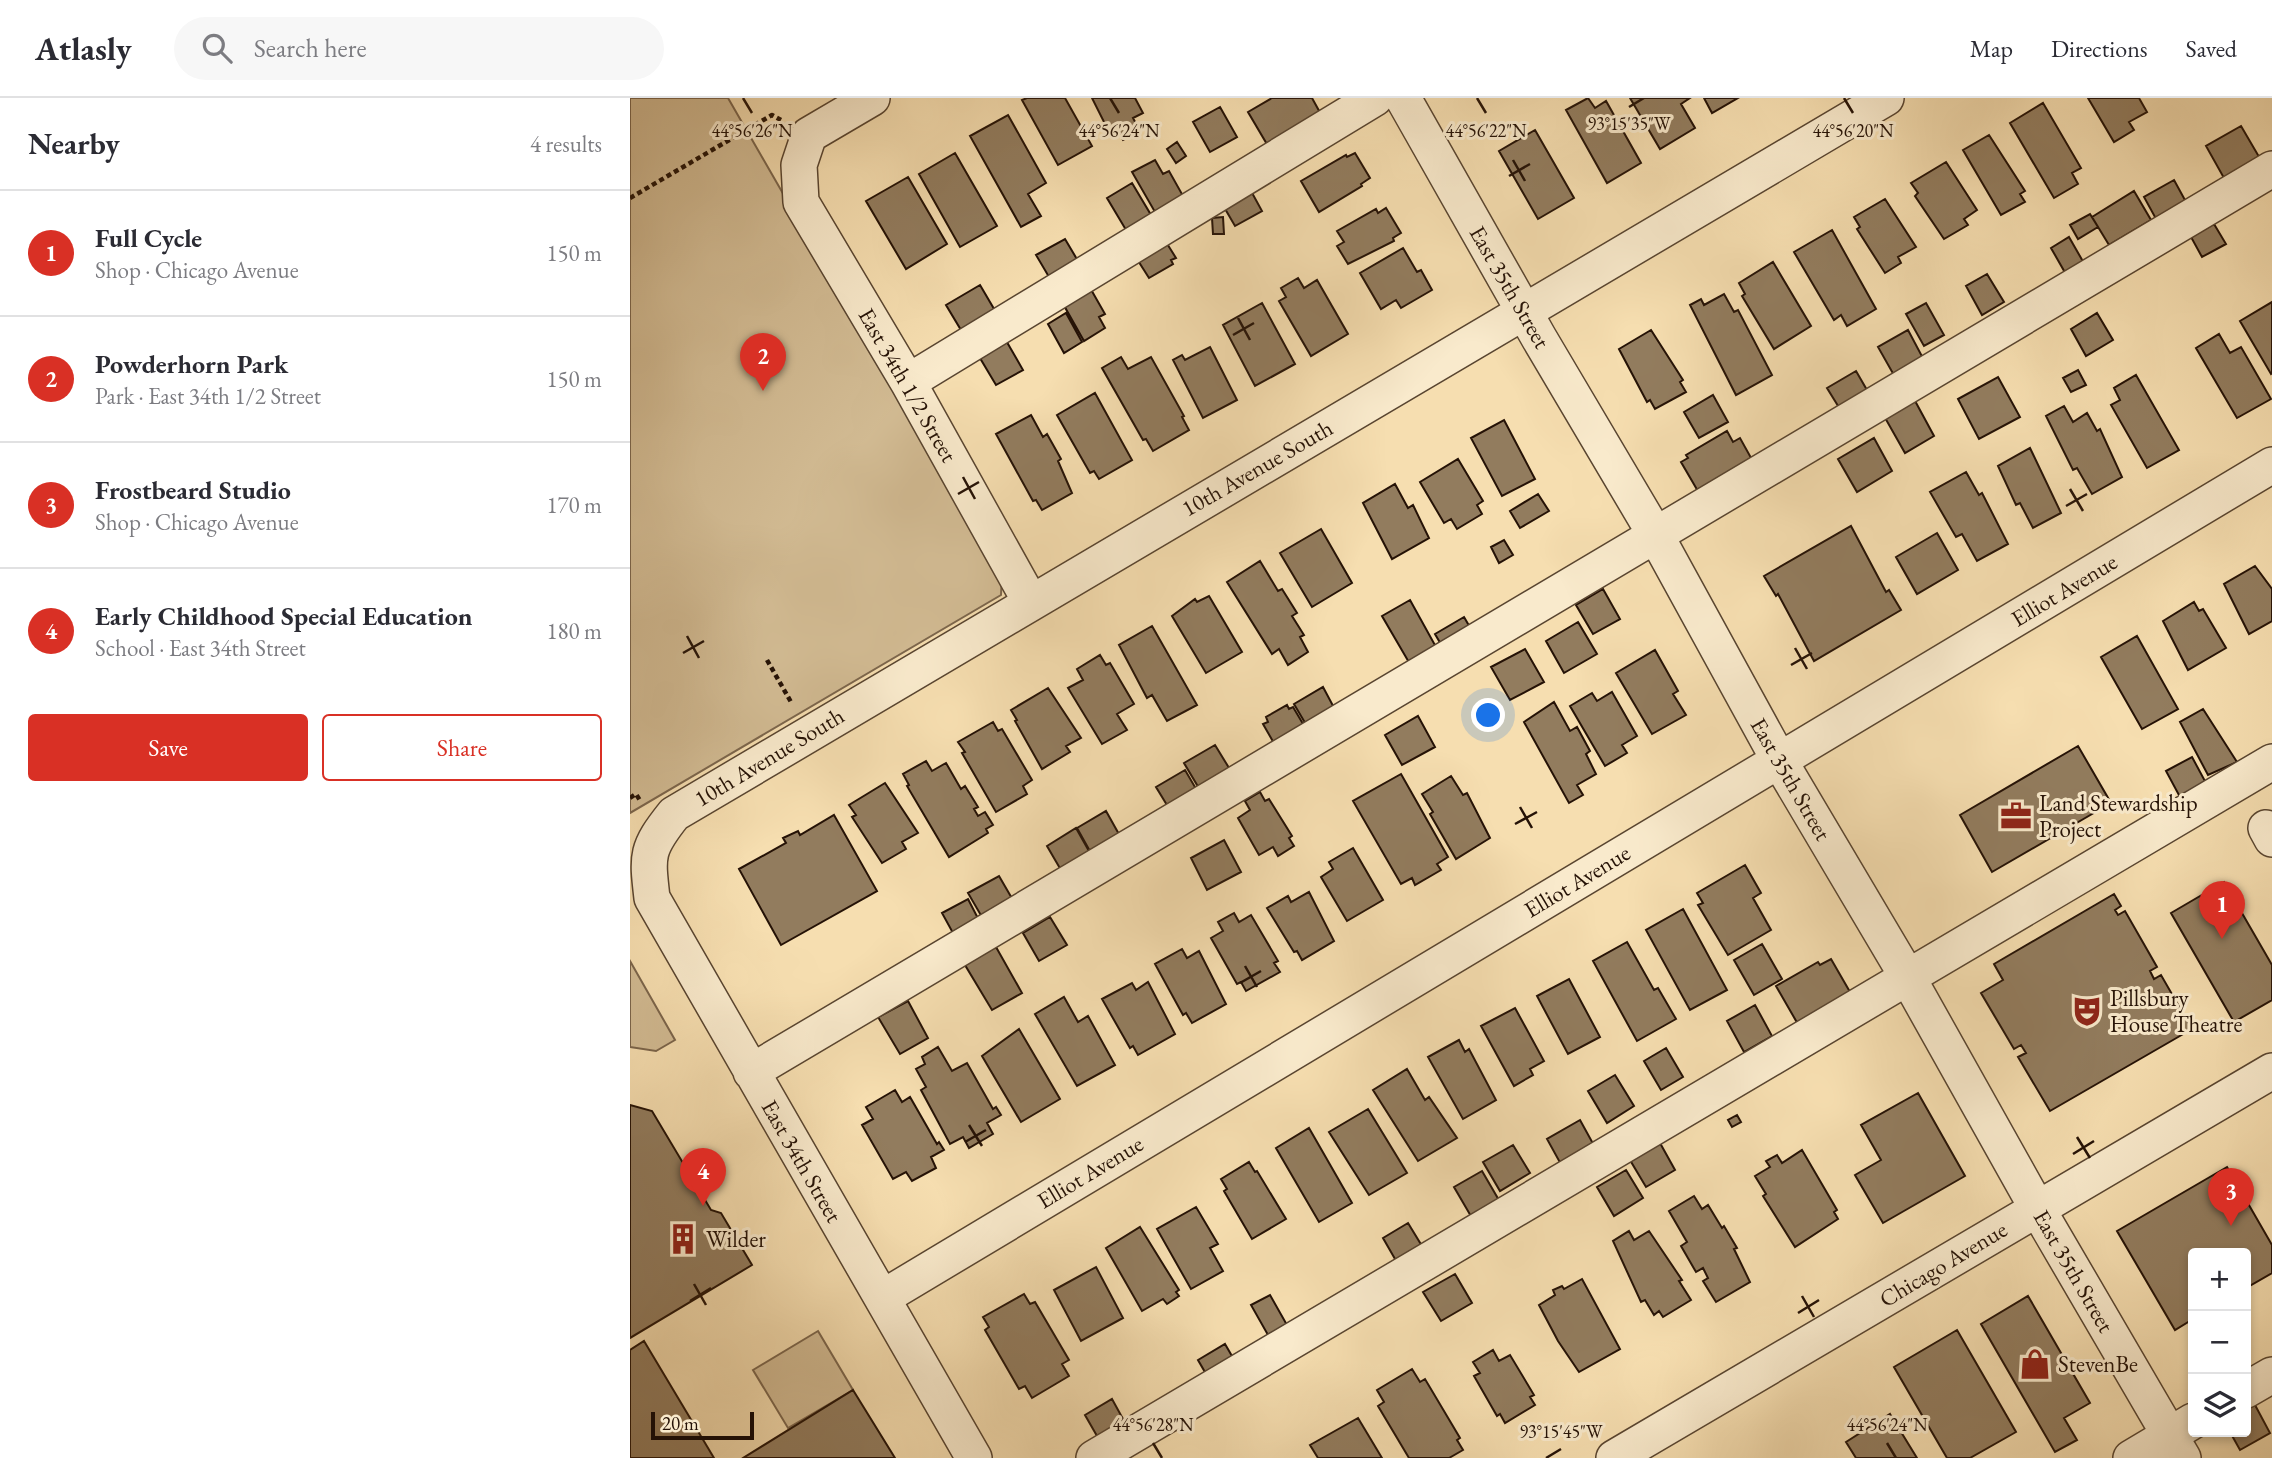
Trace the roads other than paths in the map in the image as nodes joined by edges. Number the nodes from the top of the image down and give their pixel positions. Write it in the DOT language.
graph roads {
  1 [pos="872,98"];
  2 [pos="1375,98"];
  3 [pos="1403,98"];
  4 [pos="1886,98"];
  5 [pos="2272,169"];
  6 [pos="1523,311"];
  7 [pos="908,382"];
  8 [pos="2272,466"];
  9 [pos="1655,534"];
  10 [pos="1030,601"];
  11 [pos="1779,760"];
  12 [pos="2272,762"];
  13 [pos="647,857"];
  14 [pos="1907,976"];
  15 [pos="2272,1071"];
  16 [pos="751,1072"];
  17 [pos="2037,1208"];
  18 [pos="882,1298"];
  19 [pos="2272,1375"];
  20 [pos="2251,1387"];
  21 [pos="2182,1438"];
  22 [pos="974,1458"];
  23 [pos="1094,1458"];
  24 [pos="1614,1458"];
  25 [pos="2131,1458"];
  1 -- 7 [label="street, East 34th 1/2 Street"];
  2 -- 7 [label="street"];
  3 -- 6 [label="street, East 35th Street"];
  4 -- 6 [label="street, 10th Avenue South"];
  5 -- 9 [label="street"];
  6 -- 9 [label="street, East 35th Street"];
  6 -- 10 [label="street, 10th Avenue South"];
  7 -- 10 [label="street, East 34th 1/2 Street"];
  8 -- 11 [label="street, Elliot Avenue"];
  9 -- 11 [label="street, East 35th Street"];
  9 -- 16 [label="street"];
  10 -- 13 [label="street, 10th Avenue South"];
  11 -- 14 [label="street, East 35th Street"];
  11 -- 18 [label="street, Elliot Avenue"];
  12 -- 14 [label="street"];
  13 -- 16 [label="street, East 34th Street"];
  14 -- 17 [label="street, East 35th Street"];
  14 -- 23 [label="street"];
  15 -- 17 [label="street, Chicago Avenue"];
  16 -- 18 [label="street, East 34th Street"];
  17 -- 21 [label="street, East 35th Street"];
  17 -- 24 [label="street, Chicago Avenue"];
  18 -- 22 [label="street, East 34th Street"];
  19 -- 20 [label="street"];
  21 -- 25 [label="street"];
}
